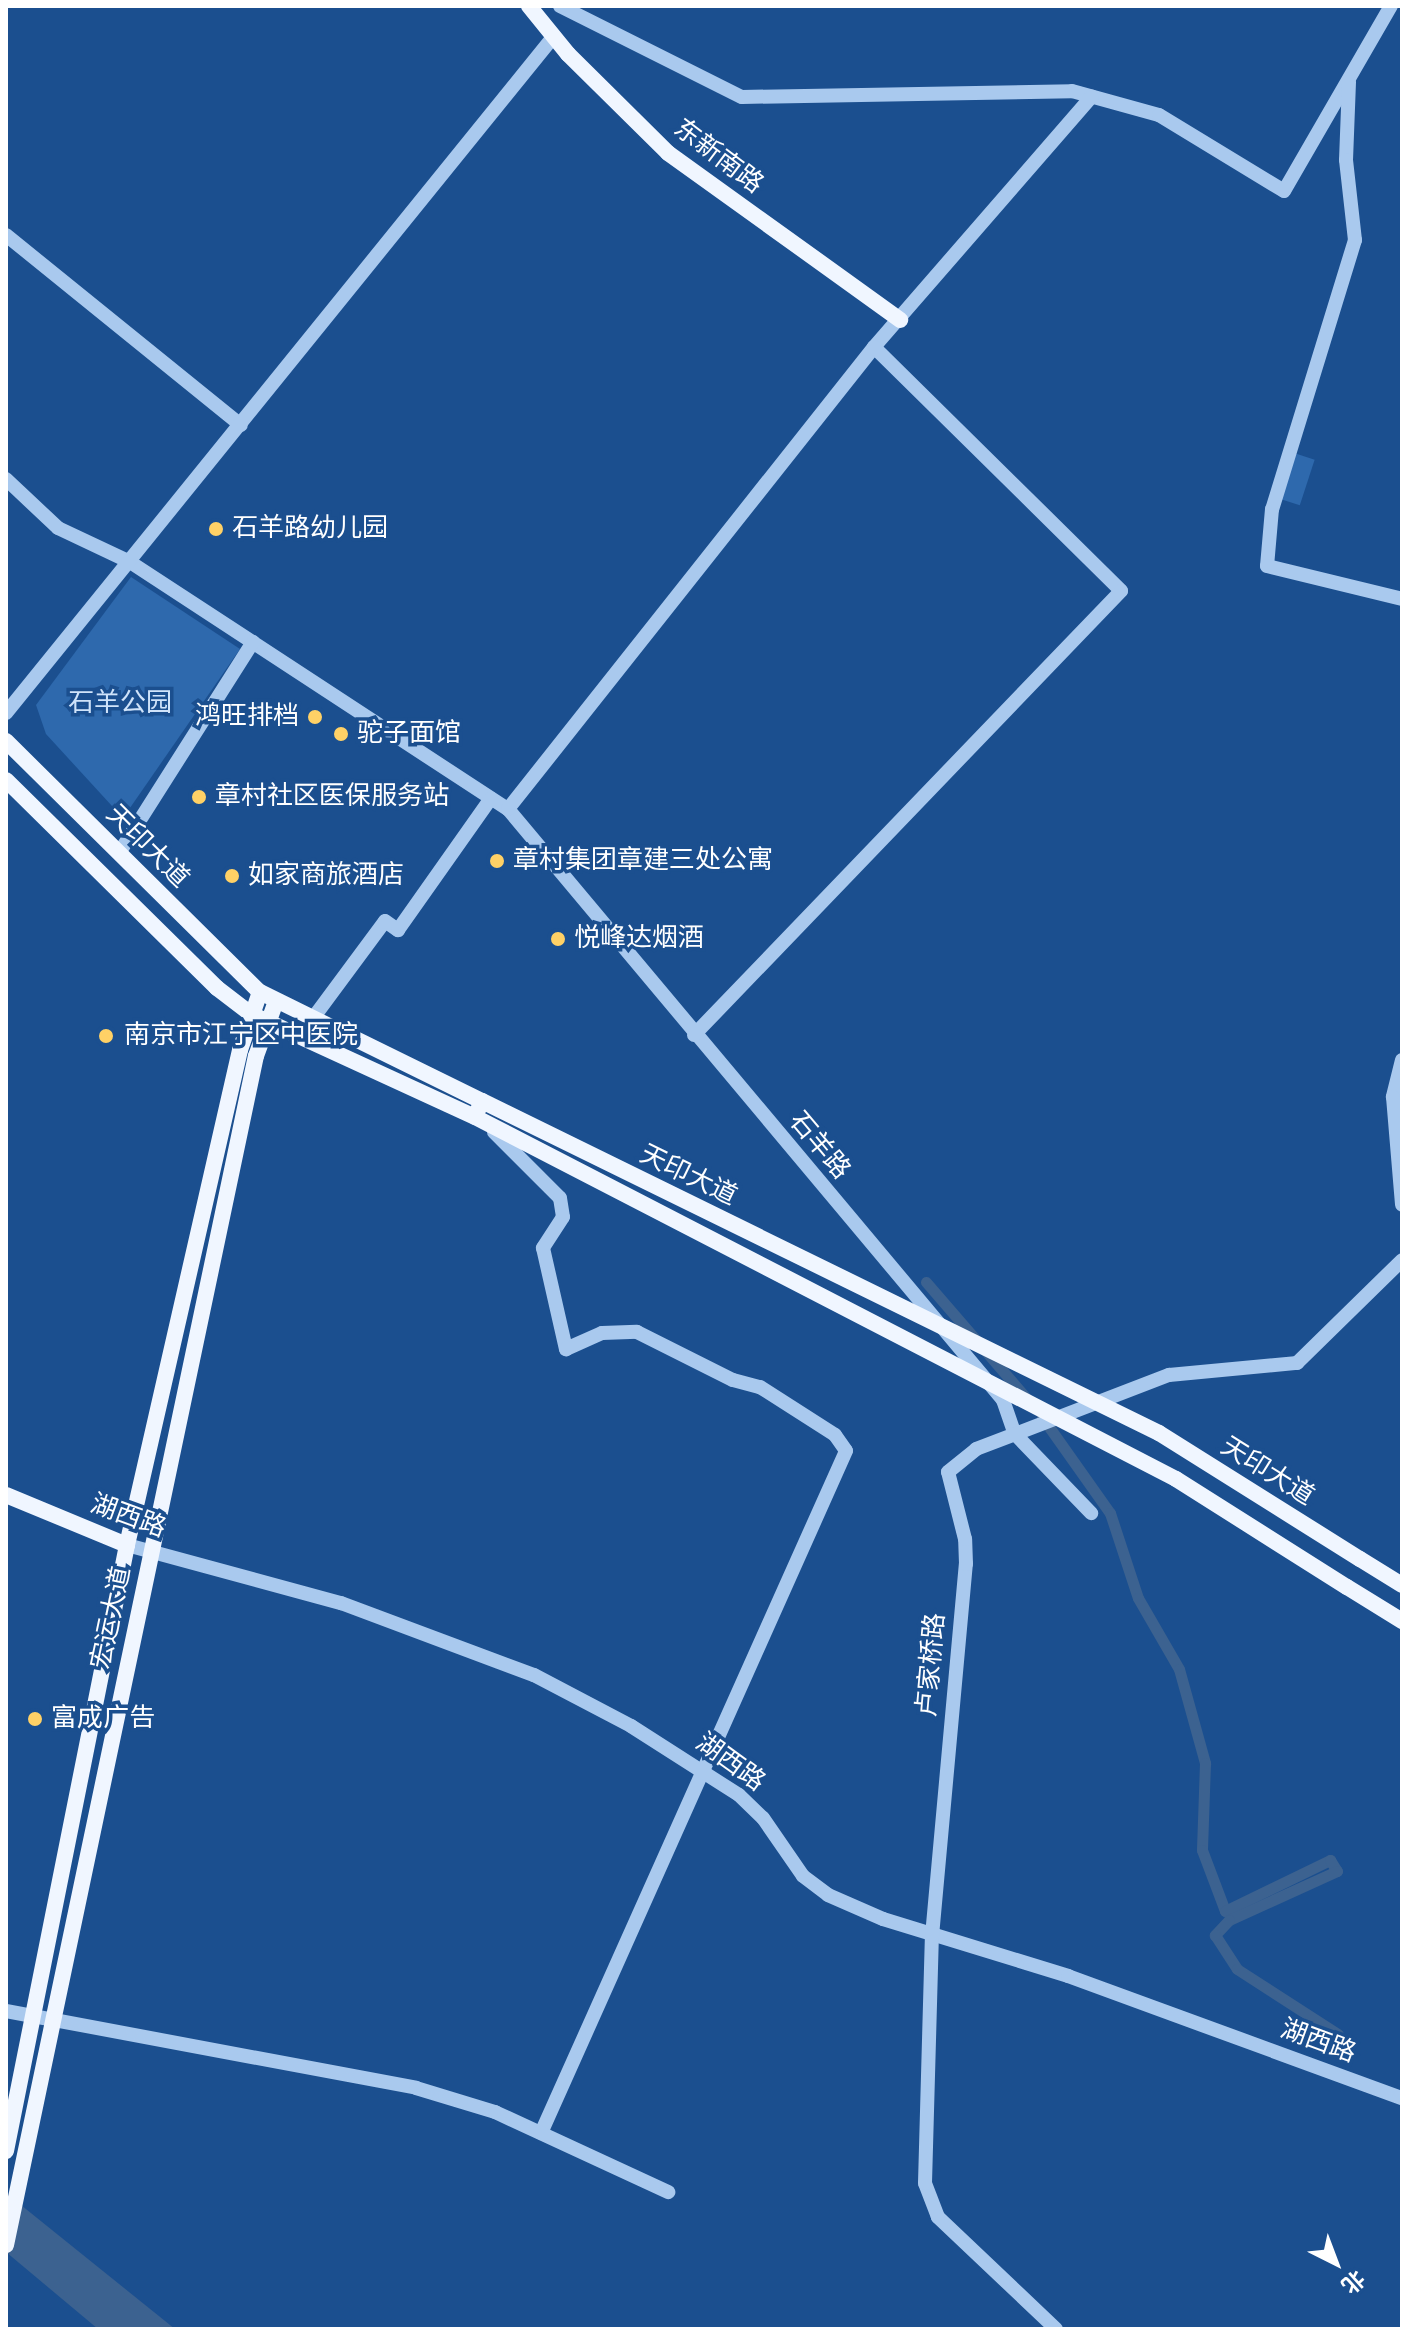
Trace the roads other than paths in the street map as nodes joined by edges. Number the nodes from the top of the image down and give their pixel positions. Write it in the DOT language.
graph roads {
  1 [pos="529,6"];
  2 [pos="560,6"];
  3 [pos="1391,6"];
  4 [pos="554,36"];
  5 [pos="1350,77"];
  6 [pos="1092,96"];
  7 [pos="6,235"];
  8 [pos="900,320"];
  9 [pos="874,347"];
  10 [pos="241,425"];
  11 [pos="6,479"];
  12 [pos="130,562"];
  13 [pos="1402,599"];
  14 [pos="253,642"];
  15 [pos="6,713"];
  16 [pos="6,741"];
  17 [pos="6,780"];
  18 [pos="491,798"];
  19 [pos="508,809"];
  20 [pos="119,853"];
  21 [pos="260,992"];
  22 [pos="275,1004"];
  23 [pos="251,1014"];
  24 [pos="311,1021"];
  25 [pos="268,1024"];
  26 [pos="694,1035"];
  27 [pos="1402,1060"];
  28 [pos="478,1109"];
  29 [pos="1402,1205"];
  30 [pos="1402,1260"];
  31 [pos="1015,1434"];
  32 [pos="6,1495"];
  33 [pos="1091,1513"];
  34 [pos="127,1545"];
  35 [pos="150,1552"];
  36 [pos="1402,1585"];
  37 [pos="1402,1621"];
  38 [pos="704,1770"];
  39 [pos="932,1936"];
  40 [pos="6,2011"];
  41 [pos="33,2019"];
  42 [pos="52,2023"];
  43 [pos="1402,2098"];
  44 [pos="541,2133"];
  45 [pos="6,2151"];
  46 [pos="668,2192"];
  47 [pos="6,2245"];
  48 [pos="1056,2329"];
  1 -- 4 [label="main road, 东新南路"];
  2 -- 6 [label="street"];
  3 -- 5 [label="street"];
  4 -- 8 [label="main road, 东新南路"];
  4 -- 10 [label="street"];
  5 -- 6 [label="street"];
  5 -- 13 [label="street"];
  6 -- 8 [label="street"];
  7 -- 10 [label="street"];
  8 -- 9 [label="street"];
  9 -- 19 [label="street"];
  9 -- 26 [label="street"];
  10 -- 12 [label="street"];
  11 -- 12 [label="street, 石羊路"];
  12 -- 14 [label="street, 石羊路"];
  12 -- 15 [label="street"];
  14 -- 18 [label="street, 石羊路"];
  14 -- 20 [label="street"];
  16 -- 20 [label="main road, 天印大道"];
  17 -- 23 [label="main road, 天印大道"];
  18 -- 19 [label="street, 石羊路"];
  18 -- 24 [label="street"];
  19 -- 26 [label="street, 石羊路"];
  20 -- 21 [label="main road, 天印大道"];
  21 -- 22 [label="main road, 天印大道"];
  21 -- 23 [label="main road, 宏运大道"];
  22 -- 24 [label="main road, 天印大道"];
  22 -- 25 [label="main road, 宏运大道"];
  23 -- 25 [label="main road, 天印大道"];
  23 -- 34 [label="main road, 宏运大道"];
  24 -- 28 [label="main road, 天印大道"];
  25 -- 28 [label="main road, 天印大道"];
  25 -- 35 [label="main road, 宏运大道"];
  26 -- 31 [label="street, 石羊路"];
  27 -- 29 [label="street"];
  28 -- 36 [label="main road, 天印大道, bridge"];
  28 -- 37 [label="main road, 天印大道, bridge"];
  28 -- 38 [label="street"];
  30 -- 31 [label="street, 卢家桥路"];
  31 -- 33 [label="street, 石羊路"];
  31 -- 39 [label="street, 卢家桥路"];
  32 -- 34 [label="main road, 湖西路"];
  34 -- 35 [label="street, 湖西路"];
  34 -- 41 [label="main road, 宏运大道"];
  35 -- 38 [label="street, 湖西路"];
  35 -- 42 [label="main road, 宏运大道"];
  38 -- 39 [label="street, 湖西路"];
  38 -- 44 [label="street"];
  39 -- 43 [label="street, 湖西路"];
  39 -- 48 [label="street, 卢家桥路"];
  40 -- 41 [label="street"];
  41 -- 42 [label="street"];
  41 -- 45 [label="main road, 宏运大道"];
  42 -- 44 [label="street"];
  42 -- 47 [label="main road, 宏运大道"];
  44 -- 46 [label="street"];
}
